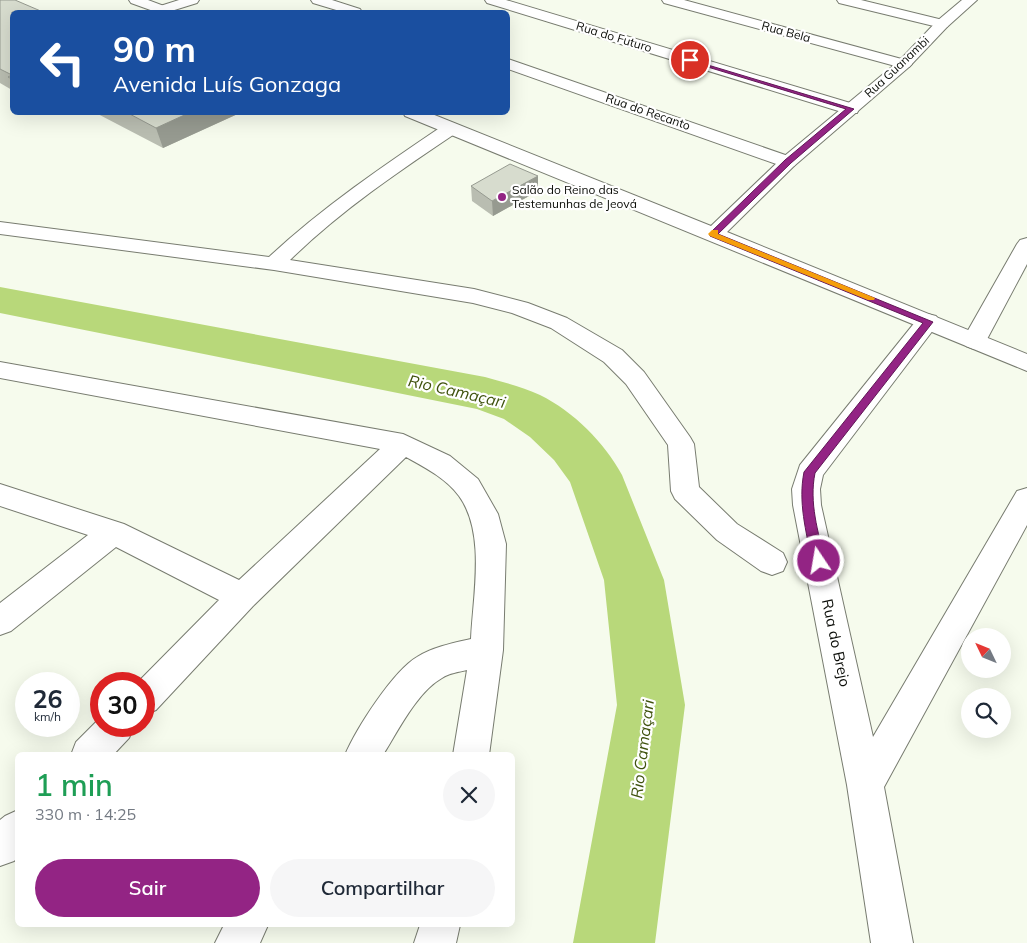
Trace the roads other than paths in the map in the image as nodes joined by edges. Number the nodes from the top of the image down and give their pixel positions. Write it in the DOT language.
graph roads {
  1 [pos="136,0"];
  2 [pos="192,0"];
  3 [pos="492,0"];
  4 [pos="669,0"];
  5 [pos="844,0"];
  6 [pos="970,0"];
  7 [pos="327,1"];
  8 [pos="162,10"];
  9 [pos="167,10"];
  10 [pos="350,10"];
  11 [pos="510,10"];
  12 [pos="942,24"];
  13 [pos="904,64"];
  14 [pos="510,65"];
  15 [pos="851,109"];
  16 [pos="418,115"];
  17 [pos="450,129"];
  18 [pos="788,162"];
  19 [pos="0,228"];
  20 [pos="713,234"];
  21 [pos="1027,244"];
  22 [pos="274,264"];
  23 [pos="928,322"];
  24 [pos="974,341"];
  25 [pos="1027,363"];
  26 [pos="0,370"];
  27 [pos="403,444"];
  28 [pos="0,494"];
  29 [pos="1027,500"];
  30 [pos="114,532"];
  31 [pos="772,562"];
  32 [pos="242,597"];
  33 [pos="0,620"];
  34 [pos="487,650"];
  35 [pos="155,688"];
  36 [pos="106,737"];
  37 [pos="92,752"];
  38 [pos="365,752"];
  39 [pos="471,752"];
  40 [pos="866,786"];
  41 [pos="15,832"];
  42 [pos="0,848"];
  43 [pos="247,927"];
  44 [pos="439,927"];
  45 [pos="236,943"];
  46 [pos="435,943"];
  47 [pos="892,943"];
  1 -- 8 [label="street"];
  2 -- 9 [label="street"];
  3 -- 11 [label="street, Rua do Futuro"];
  4 -- 13 [label="street, Rua Bela"];
  5 -- 12 [label="street"];
  6 -- 12 [label="street, Rua Guanambi"];
  7 -- 10 [label="street"];
  11 -- 15 [label="street, Rua do Futuro"];
  12 -- 13 [label="street, Rua Guanambi"];
  13 -- 15 [label="street, Rua Guanambi"];
  14 -- 18 [label="street, Rua do Recanto"];
  15 -- 18 [label="street, Rua Guanambi"];
  16 -- 17 [label="street"];
  17 -- 20 [label="street"];
  17 -- 22 [label="street"];
  18 -- 20 [label="street, Rua Guanambi"];
  19 -- 22 [label="street"];
  20 -- 23 [label="street"];
  21 -- 24 [label="street"];
  22 -- 31 [label="street"];
  23 -- 24 [label="street"];
  23 -- 40 [label="street, Rua do Brejo"];
  24 -- 25 [label="street"];
  26 -- 27 [label="street"];
  27 -- 32 [label="street"];
  27 -- 34 [label="street"];
  28 -- 30 [label="street"];
  29 -- 40 [label="street"];
  30 -- 32 [label="street"];
  30 -- 33 [label="street"];
  32 -- 35 [label="street"];
  34 -- 38 [label="street"];
  34 -- 39 [label="street"];
  36 -- 37 [label="street"];
  40 -- 47 [label="street, Rua do Brejo"];
  41 -- 42 [label="street"];
  43 -- 45 [label="street"];
  44 -- 46 [label="street"];
}
